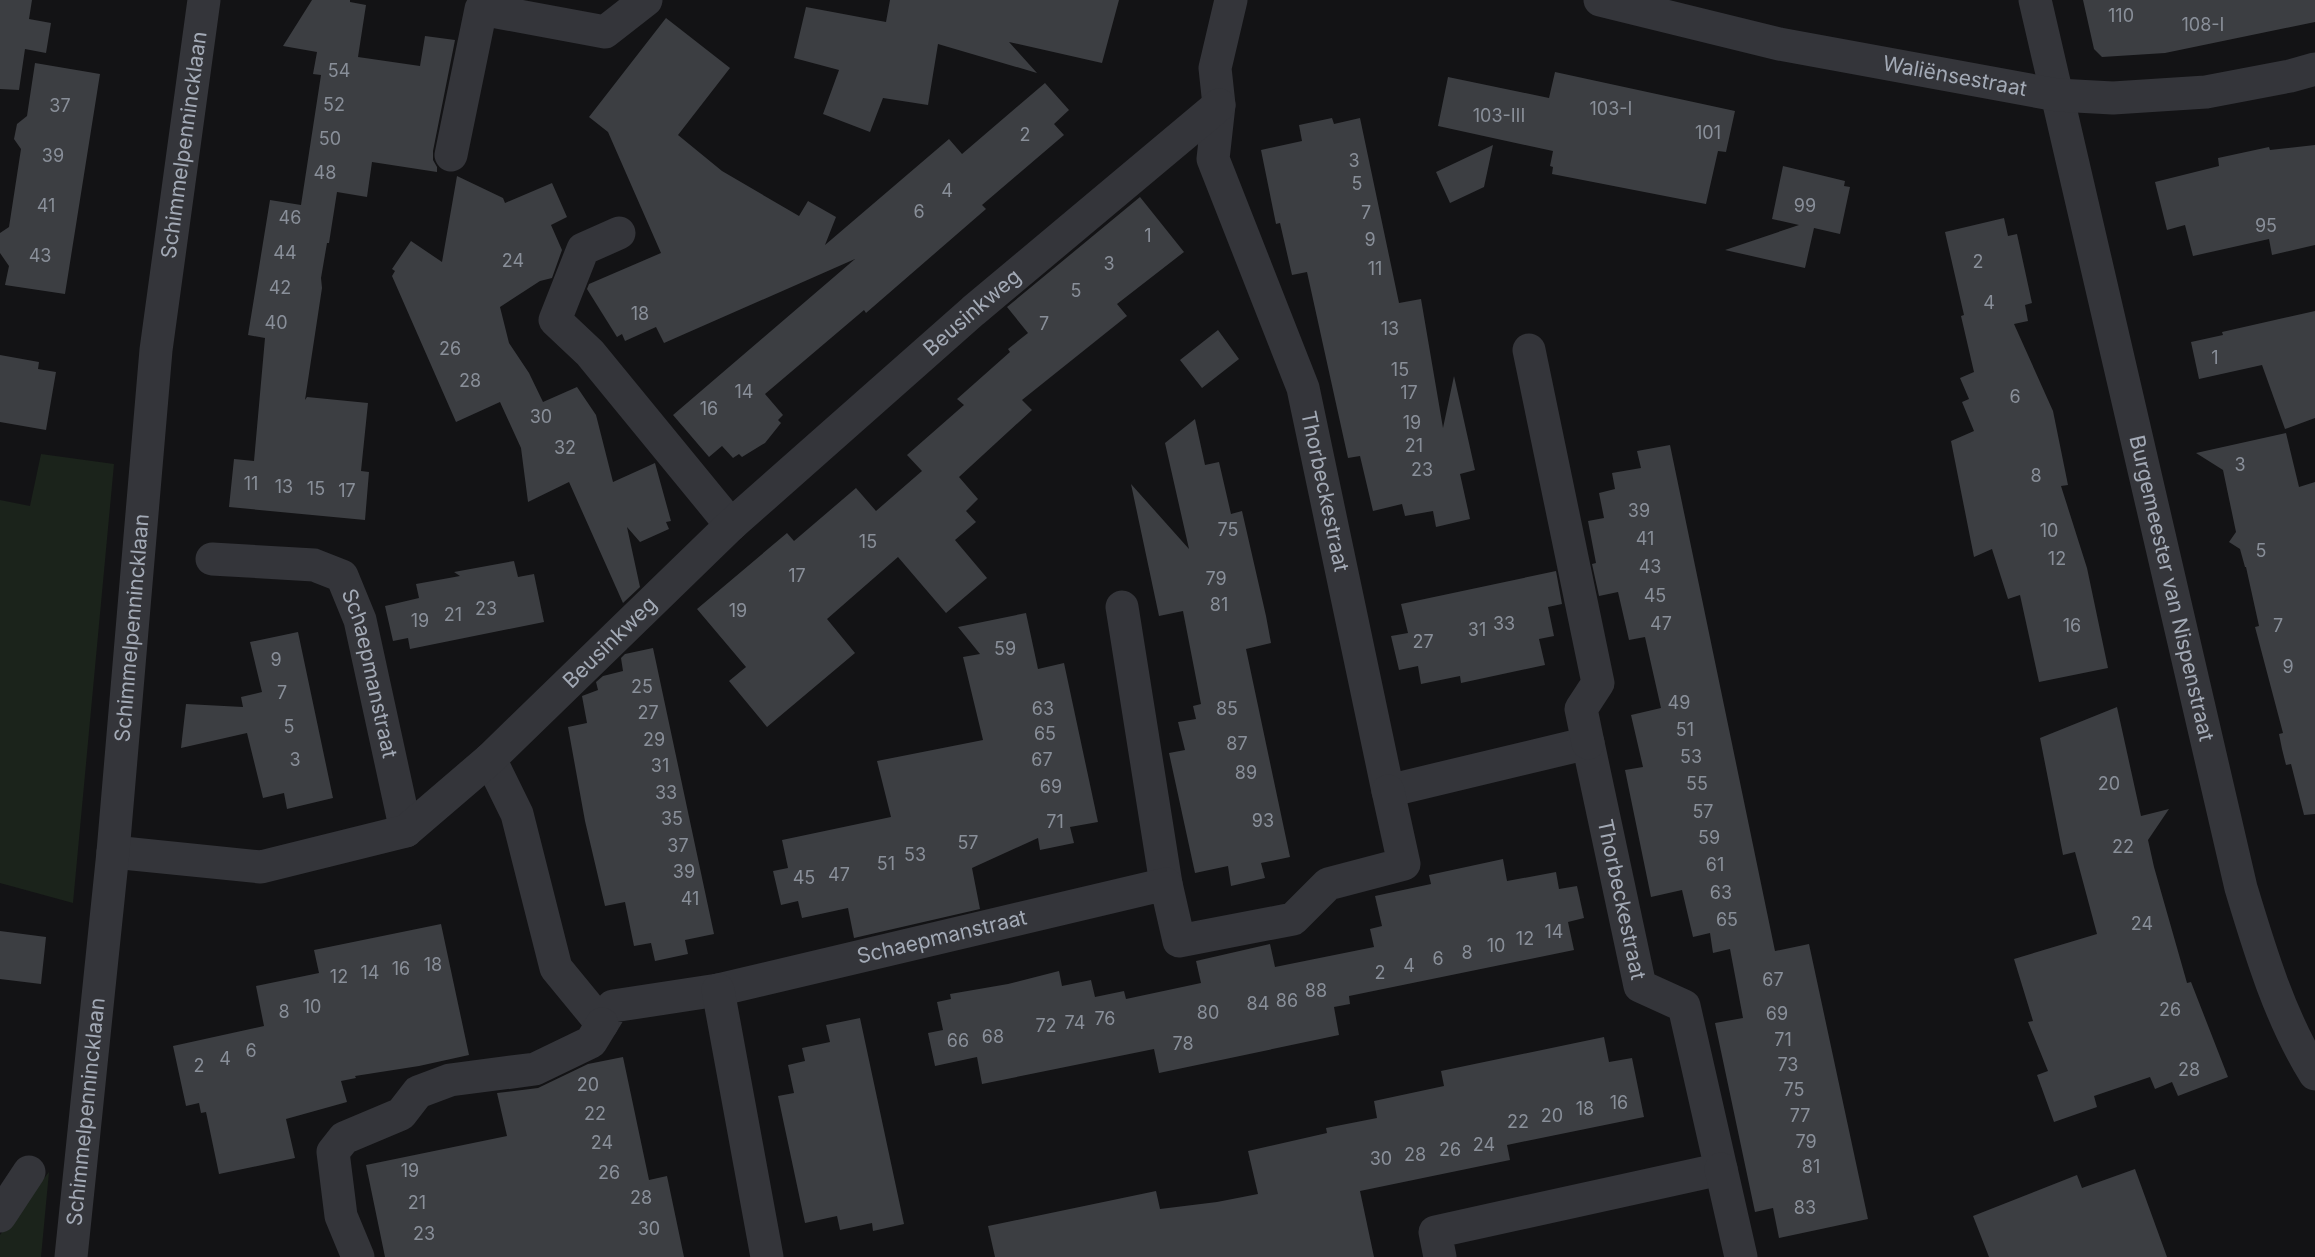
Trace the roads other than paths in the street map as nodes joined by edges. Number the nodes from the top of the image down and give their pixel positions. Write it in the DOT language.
graph roads {
  1 [pos="204,0"];
  2 [pos="646,0"];
  3 [pos="1231,0"];
  4 [pos="1600,0"];
  5 [pos="2035,0"];
  6 [pos="2315,69"];
  7 [pos="2056,95"];
  8 [pos="1219,105"];
  9 [pos="451,155"];
  10 [pos="619,233"];
  11 [pos="1529,350"];
  12 [pos="731,525"];
  13 [pos="212,558"];
  14 [pos="1122,606"];
  15 [pos="1588,743"];
  16 [pos="490,759"];
  17 [pos="1388,791"];
  18 [pos="406,831"];
  19 [pos="113,852"];
  20 [pos="1166,884"];
  21 [pos="718,990"];
  22 [pos="602,1024"];
  23 [pos="2315,1074"];
  24 [pos="1721,1169"];
  25 [pos="29,1172"];
  26 [pos="0,1216"];
  27 [pos="71,1257"];
  28 [pos="358,1257"];
  29 [pos="767,1257"];
  30 [pos="1440,1257"];
  31 [pos="1741,1257"];
  1 -- 19 [label="street, Schimmelpennincklaan"];
  2 -- 9 [label="street"];
  3 -- 8 [label="street, Thorbeckestraat"];
  4 -- 7 [label="street, Waliënsestraat"];
  5 -- 7 [label="street, Burgemeester van Nispenstraat"];
  6 -- 7 [label="street, Waliënsestraat"];
  7 -- 23 [label="street, Burgemeester van Nispenstraat"];
  8 -- 12 [label="street, Beusinkweg"];
  8 -- 17 [label="street, Thorbeckestraat"];
  10 -- 12 [label="street"];
  11 -- 15 [label="street, Thorbeckestraat"];
  12 -- 16 [label="street, Beusinkweg"];
  13 -- 18 [label="street, Schaepmanstraat"];
  14 -- 20 [label="street"];
  15 -- 17 [label="street"];
  15 -- 24 [label="street, Thorbeckestraat"];
  16 -- 18 [label="street"];
  16 -- 22 [label="street"];
  17 -- 20 [label="street"];
  18 -- 19 [label="street"];
  19 -- 27 [label="street, Schimmelpennincklaan"];
  20 -- 21 [label="street, Schaepmanstraat"];
  21 -- 22 [label="street, Schaepmanstraat"];
  21 -- 29 [label="street"];
  22 -- 28 [label="street, Schaepmanstraat"];
  24 -- 30 [label="street"];
  24 -- 31 [label="street, Thorbeckestraat"];
  25 -- 26 [label="street"];
}
